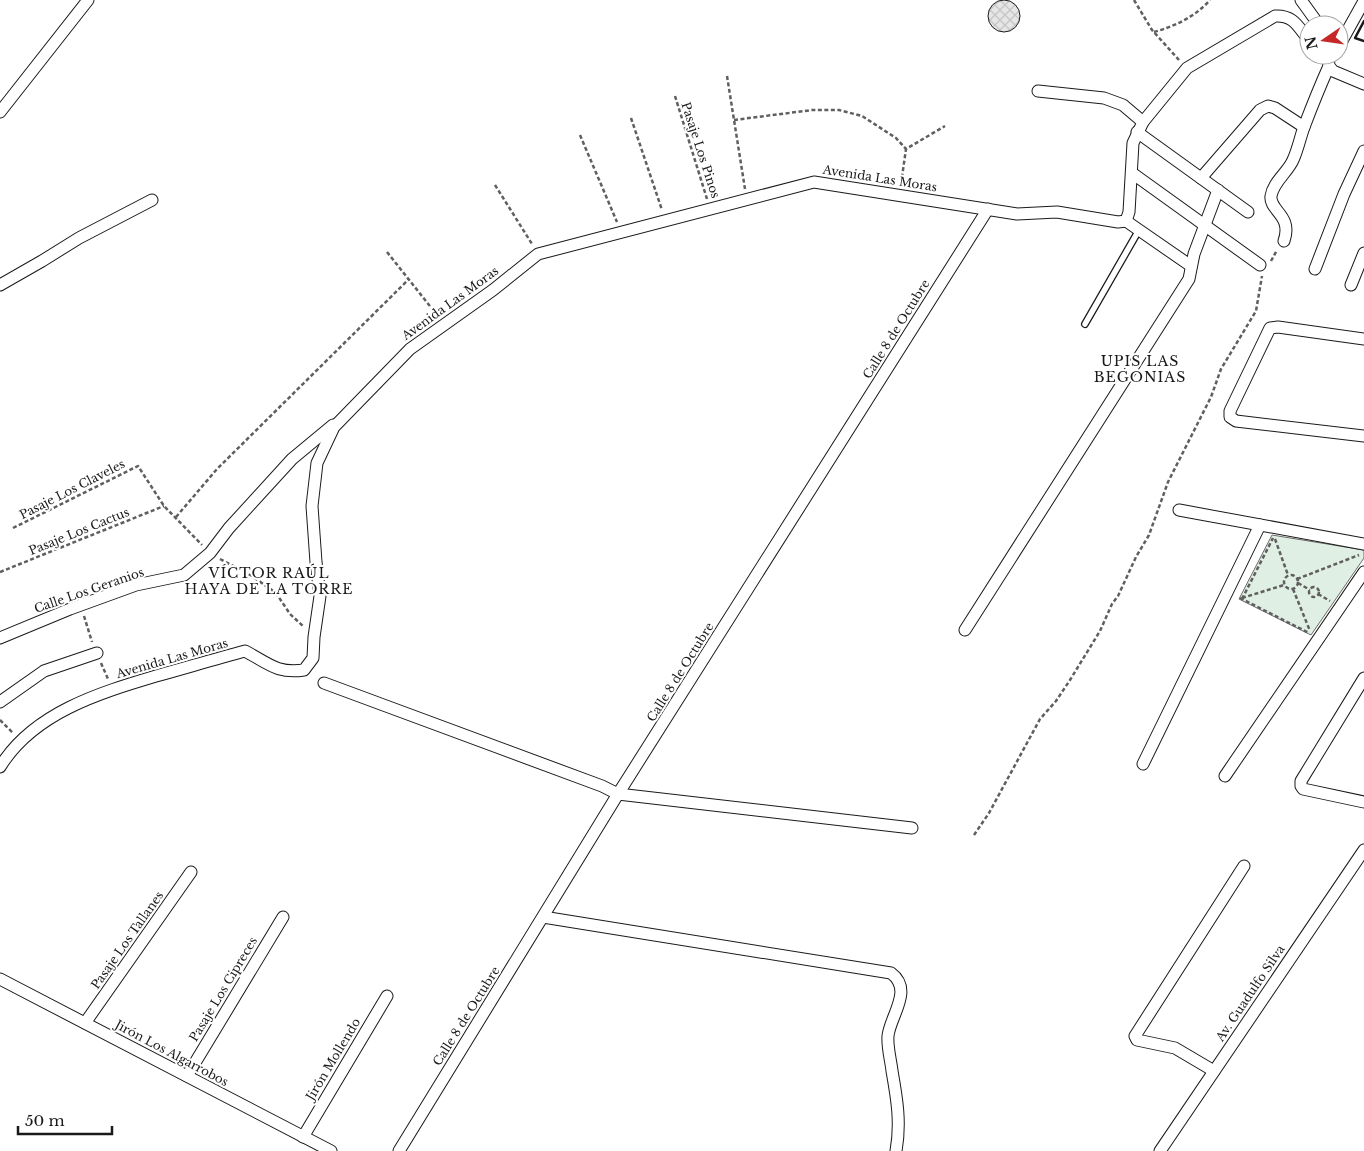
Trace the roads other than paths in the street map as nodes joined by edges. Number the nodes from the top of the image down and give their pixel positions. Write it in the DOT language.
graph roads {
  1 [pos="88,0"];
  2 [pos="1301,0"];
  3 [pos="1364,1"];
  4 [pos="1312,15"];
  5 [pos="1299,28"];
  6 [pos="1349,28"];
  7 [pos="1326,65"];
  8 [pos="1331,65"];
  9 [pos="1364,84"];
  10 [pos="1038,91"];
  11 [pos="0,112"];
  12 [pos="1140,127"];
  13 [pos="1304,127"];
  14 [pos="1364,151"];
  15 [pos="1132,173"];
  16 [pos="1201,178"];
  17 [pos="1218,190"];
  18 [pos="152,200"];
  19 [pos="988,209"];
  20 [pos="1248,212"];
  21 [pos="1126,221"];
  22 [pos="1205,226"];
  23 [pos="1139,230"];
  24 [pos="1284,241"];
  25 [pos="1364,253"];
  26 [pos="1191,266"];
  27 [pos="1264,268"];
  28 [pos="1315,269"];
  29 [pos="1351,284"];
  30 [pos="0,285"];
  31 [pos="1084,324"];
  32 [pos="1364,339"];
  33 [pos="346,414"];
  34 [pos="1364,436"];
  35 [pos="1179,510"];
  36 [pos="1260,525"];
  37 [pos="1364,544"];
  38 [pos="1364,572"];
  39 [pos="965,630"];
  40 [pos="0,638"];
  41 [pos="97,653"];
  42 [pos="1364,678"];
  43 [pos="324,683"];
  44 [pos="0,702"];
  45 [pos="1143,764"];
  46 [pos="0,767"];
  47 [pos="1225,776"];
  48 [pos="618,794"];
  49 [pos="1364,802"];
  50 [pos="912,828"];
  51 [pos="1364,850"];
  52 [pos="1244,866"];
  53 [pos="191,872"];
  54 [pos="282,917"];
  55 [pos="543,917"];
  56 [pos="0,979"];
  57 [pos="387,996"];
  58 [pos="85,1023"];
  59 [pos="1214,1071"];
  60 [pos="187,1076"];
  61 [pos="303,1137"];
  62 [pos="331,1151"];
  63 [pos="399,1151"];
  64 [pos="896,1151"];
  65 [pos="1160,1151"];
  1 -- 11 [label="street"];
  2 -- 4 [label="street"];
  3 -- 6 [label="street"];
  5 -- 12 [label="street"];
  7 -- 13 [label="street"];
  8 -- 9 [label="street"];
  10 -- 12 [label="street"];
  12 -- 15 [label="street"];
  12 -- 16 [label="street"];
  13 -- 16 [label="street"];
  13 -- 24 [label="street"];
  14 -- 28 [label="street"];
  15 -- 21 [label="street"];
  15 -- 22 [label="street"];
  16 -- 17 [label="street"];
  17 -- 20 [label="street"];
  17 -- 22 [label="street"];
  18 -- 30 [label="street"];
  19 -- 21 [label="street, Avenida Las Moras"];
  19 -- 33 [label="street, Avenida Las Moras"];
  19 -- 48 [label="street, Calle 8 de Octubre"];
  21 -- 23 [label="street"];
  22 -- 26 [label="street"];
  22 -- 27 [label="street"];
  23 -- 26 [label="street"];
  23 -- 31 [label="lane"];
  25 -- 29 [label="street"];
  26 -- 39 [label="street"];
  32 -- 34 [label="street"];
  33 -- 40 [label="street, Calle Los Geranios"];
  33 -- 46 [label="street, Avenida Las Moras"];
  35 -- 36 [label="street"];
  36 -- 37 [label="street"];
  36 -- 45 [label="street"];
  38 -- 47 [label="street"];
  41 -- 44 [label="street"];
  42 -- 49 [label="street"];
  43 -- 48 [label="street"];
  48 -- 50 [label="street"];
  48 -- 55 [label="street, Calle 8 de Octubre"];
  51 -- 59 [label="street, Av. Guadulfo Silva"];
  52 -- 59 [label="street"];
  53 -- 58 [label="street, Pasaje Los Tallanes"];
  54 -- 60 [label="street, Pasaje Los Cipreces"];
  55 -- 63 [label="street, Calle 8 de Octubre"];
  55 -- 64 [label="street"];
  56 -- 58 [label="street, Jirón Los Algarrobos"];
  57 -- 61 [label="street, Jirón Mollendo"];
  58 -- 60 [label="street, Jirón Los Algarrobos"];
  59 -- 65 [label="street, Av. Guadulfo Silva"];
  60 -- 61 [label="street, Jirón Los Algarrobos"];
  61 -- 62 [label="street, Jirón Los Algarrobos"];
}
